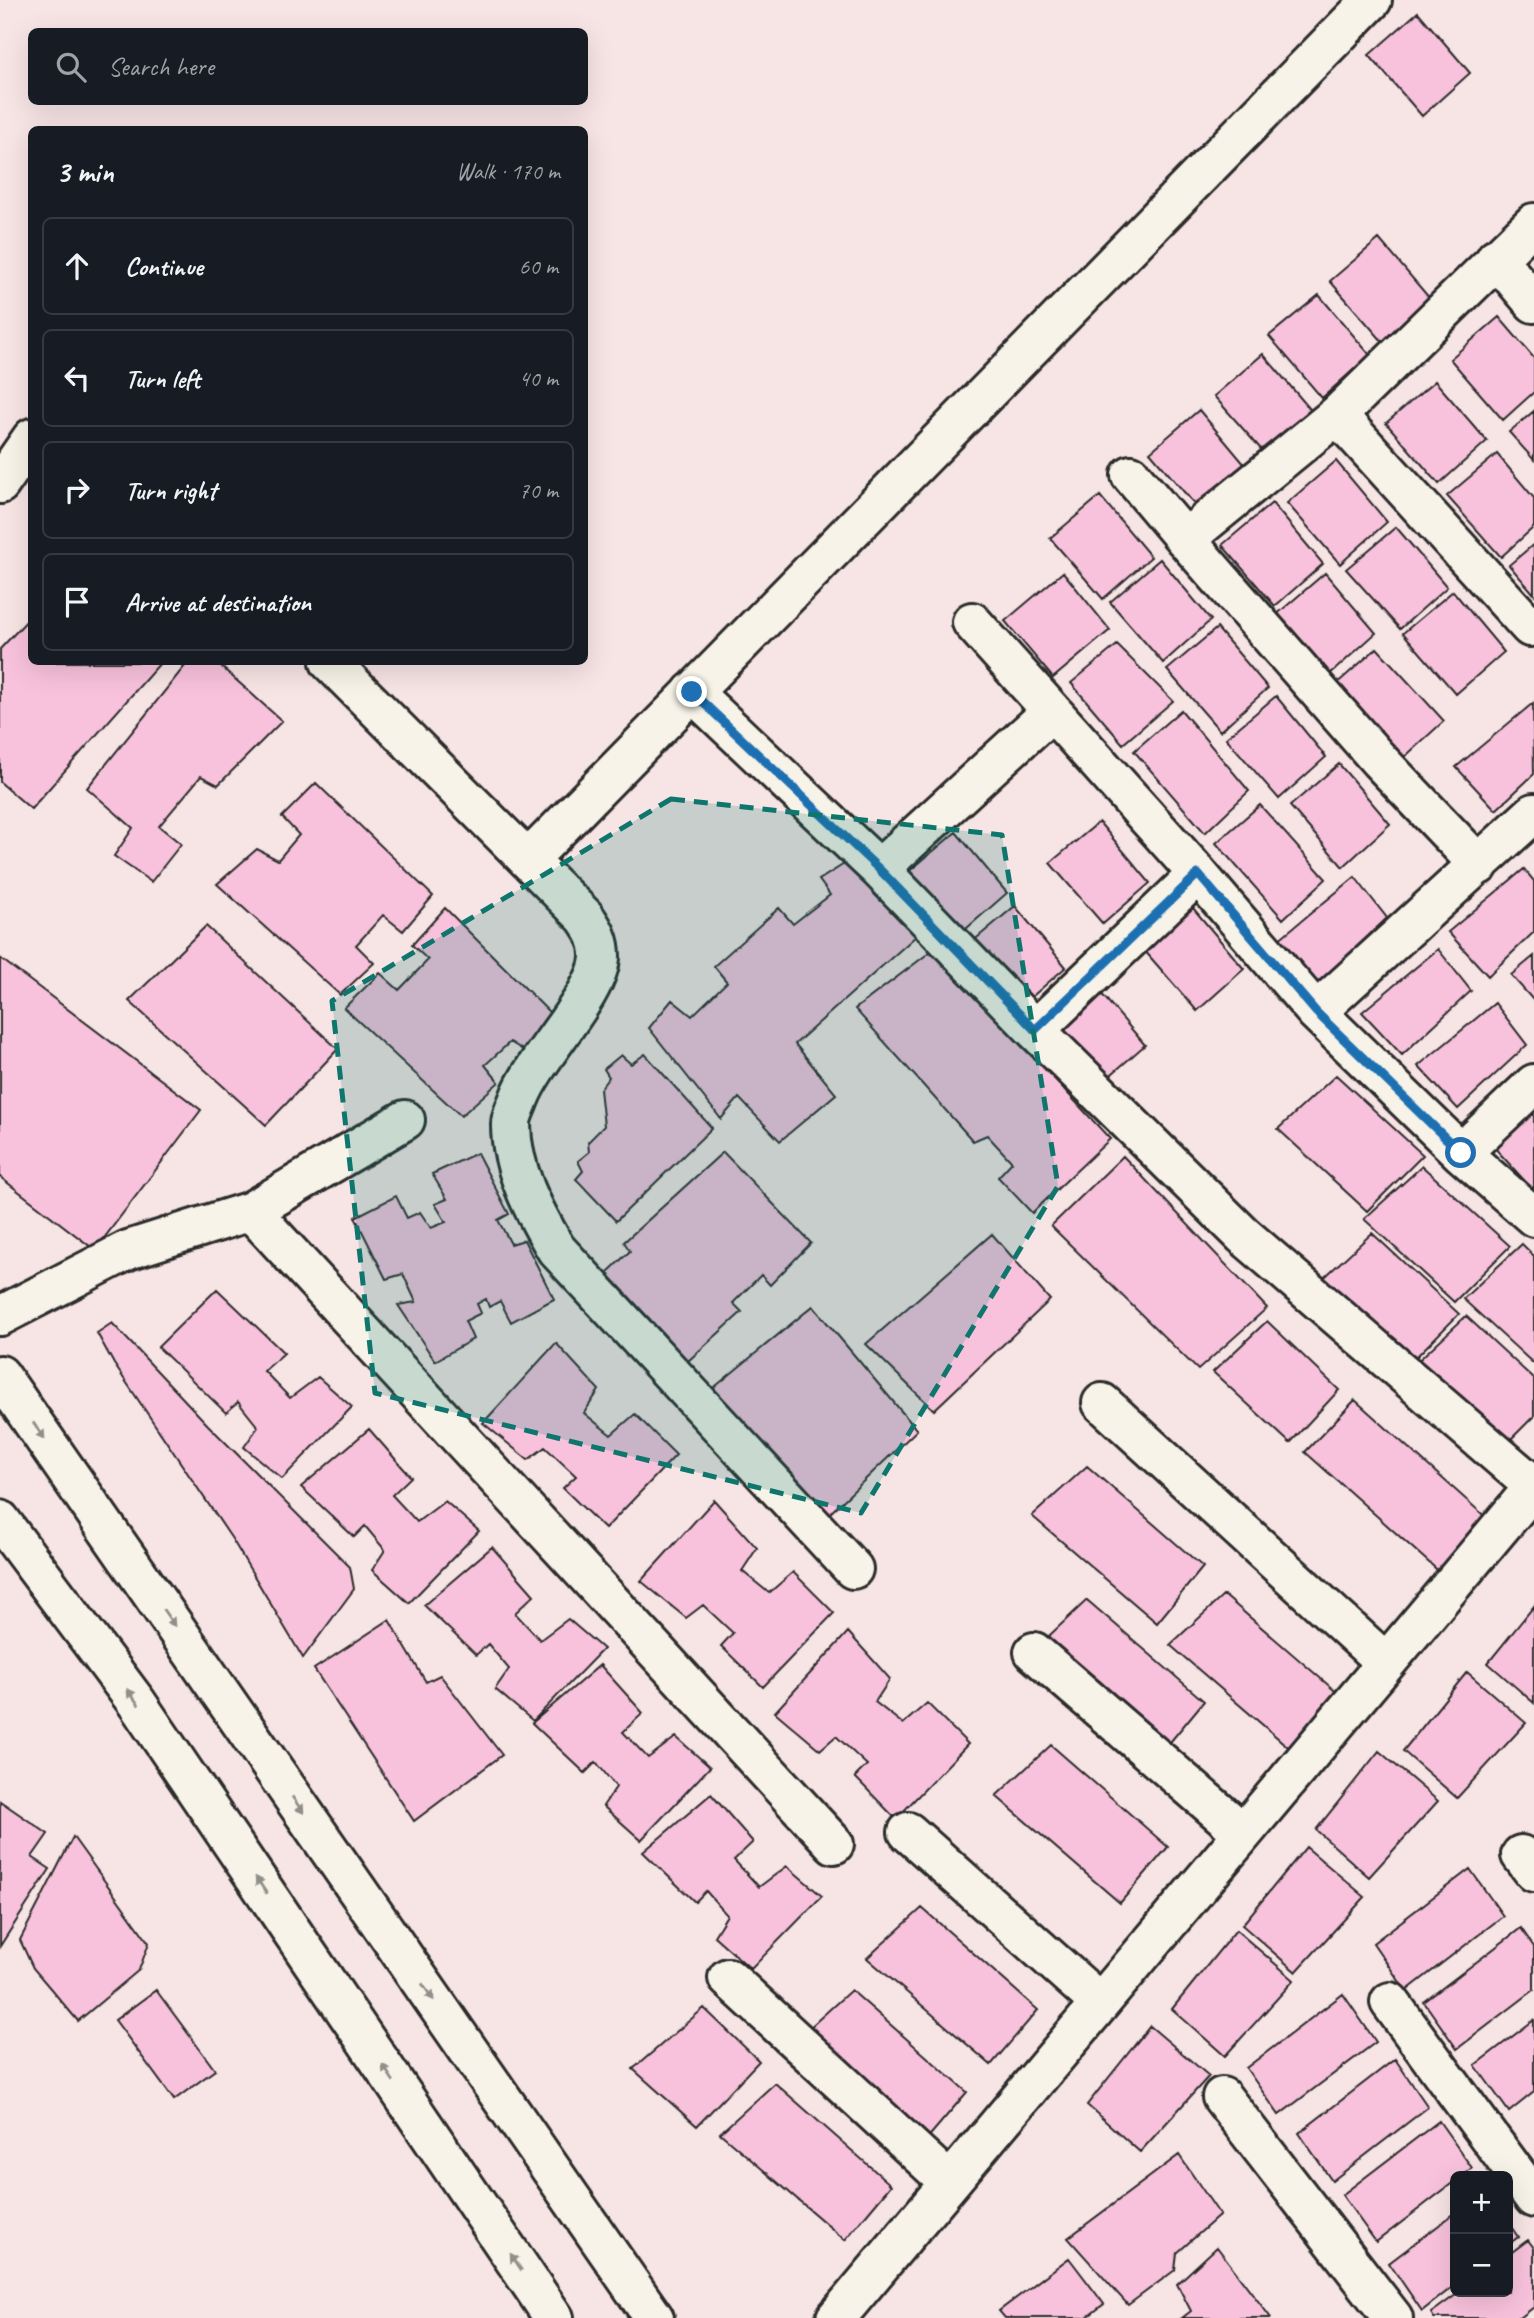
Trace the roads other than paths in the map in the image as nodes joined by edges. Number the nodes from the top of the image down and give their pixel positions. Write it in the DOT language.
graph roads {
  1 [pos="1372,0"];
  2 [pos="1534,223"];
  3 [pos="1496,258"];
  4 [pos="1534,303"];
  5 [pos="1337,415"];
  6 [pos="28,444"];
  7 [pos="1132,475"];
  8 [pos="0,484"];
  9 [pos="1185,540"];
  10 [pos="972,622"];
  11 [pos="1530,627"];
  12 [pos="333,665"];
  13 [pos="692,692"];
  14 [pos="1051,712"];
  15 [pos="1534,813"];
  16 [pos="528,860"];
  17 [pos="1479,865"];
  18 [pos="879,869"];
  19 [pos="1198,874"];
  20 [pos="1316,1012"];
  21 [pos="1035,1030"];
  22 [pos="1534,1084"];
  23 [pos="405,1120"];
  24 [pos="1461,1153"];
  25 [pos="251,1211"];
  26 [pos="1534,1217"];
  27 [pos="0,1316"];
  28 [pos="0,1375"];
  29 [pos="1102,1403"];
  30 [pos="1534,1486"];
  31 [pos="0,1520"];
  32 [pos="853,1569"];
  33 [pos="1034,1653"];
  34 [pos="1386,1663"];
  35 [pos="908,1832"];
  36 [pos="1243,1833"];
  37 [pos="834,1844"];
  38 [pos="728,1978"];
  39 [pos="1390,2002"];
  40 [pos="1100,2003"];
  41 [pos="1222,2097"];
  42 [pos="949,2182"];
  43 [pos="1534,2198"];
  44 [pos="853,2311"];
  45 [pos="554,2318"];
  46 [pos="654,2318"];
  47 [pos="1393,2318"];
  1 -- 13 [label="street"];
  2 -- 3 [label="street"];
  3 -- 4 [label="street"];
  3 -- 5 [label="street"];
  5 -- 9 [label="street"];
  5 -- 11 [label="street"];
  6 -- 8 [label="street"];
  7 -- 9 [label="street"];
  9 -- 17 [label="street"];
  10 -- 14 [label="street"];
  12 -- 16 [label="street"];
  13 -- 16 [label="street"];
  13 -- 18 [label="street"];
  14 -- 18 [label="street"];
  14 -- 19 [label="street"];
  15 -- 17 [label="street"];
  16 -- 32 [label="street"];
  17 -- 20 [label="street"];
  18 -- 21 [label="street"];
  19 -- 20 [label="street"];
  19 -- 21 [label="street"];
  20 -- 24 [label="street"];
  21 -- 30 [label="street"];
  22 -- 24 [label="street"];
  23 -- 25 [label="street"];
  24 -- 26 [label="street"];
  25 -- 27 [label="street"];
  25 -- 37 [label="street"];
  28 -- 46 [label="street, one-way"];
  29 -- 34 [label="street"];
  30 -- 34 [label="street"];
  45 -- 31 [label="street, one-way"];
  33 -- 36 [label="street"];
  34 -- 36 [label="street"];
  35 -- 40 [label="street"];
  36 -- 40 [label="street"];
  38 -- 42 [label="street"];
  39 -- 43 [label="street"];
  40 -- 42 [label="street"];
  41 -- 47 [label="street"];
  42 -- 44 [label="street"];
}
